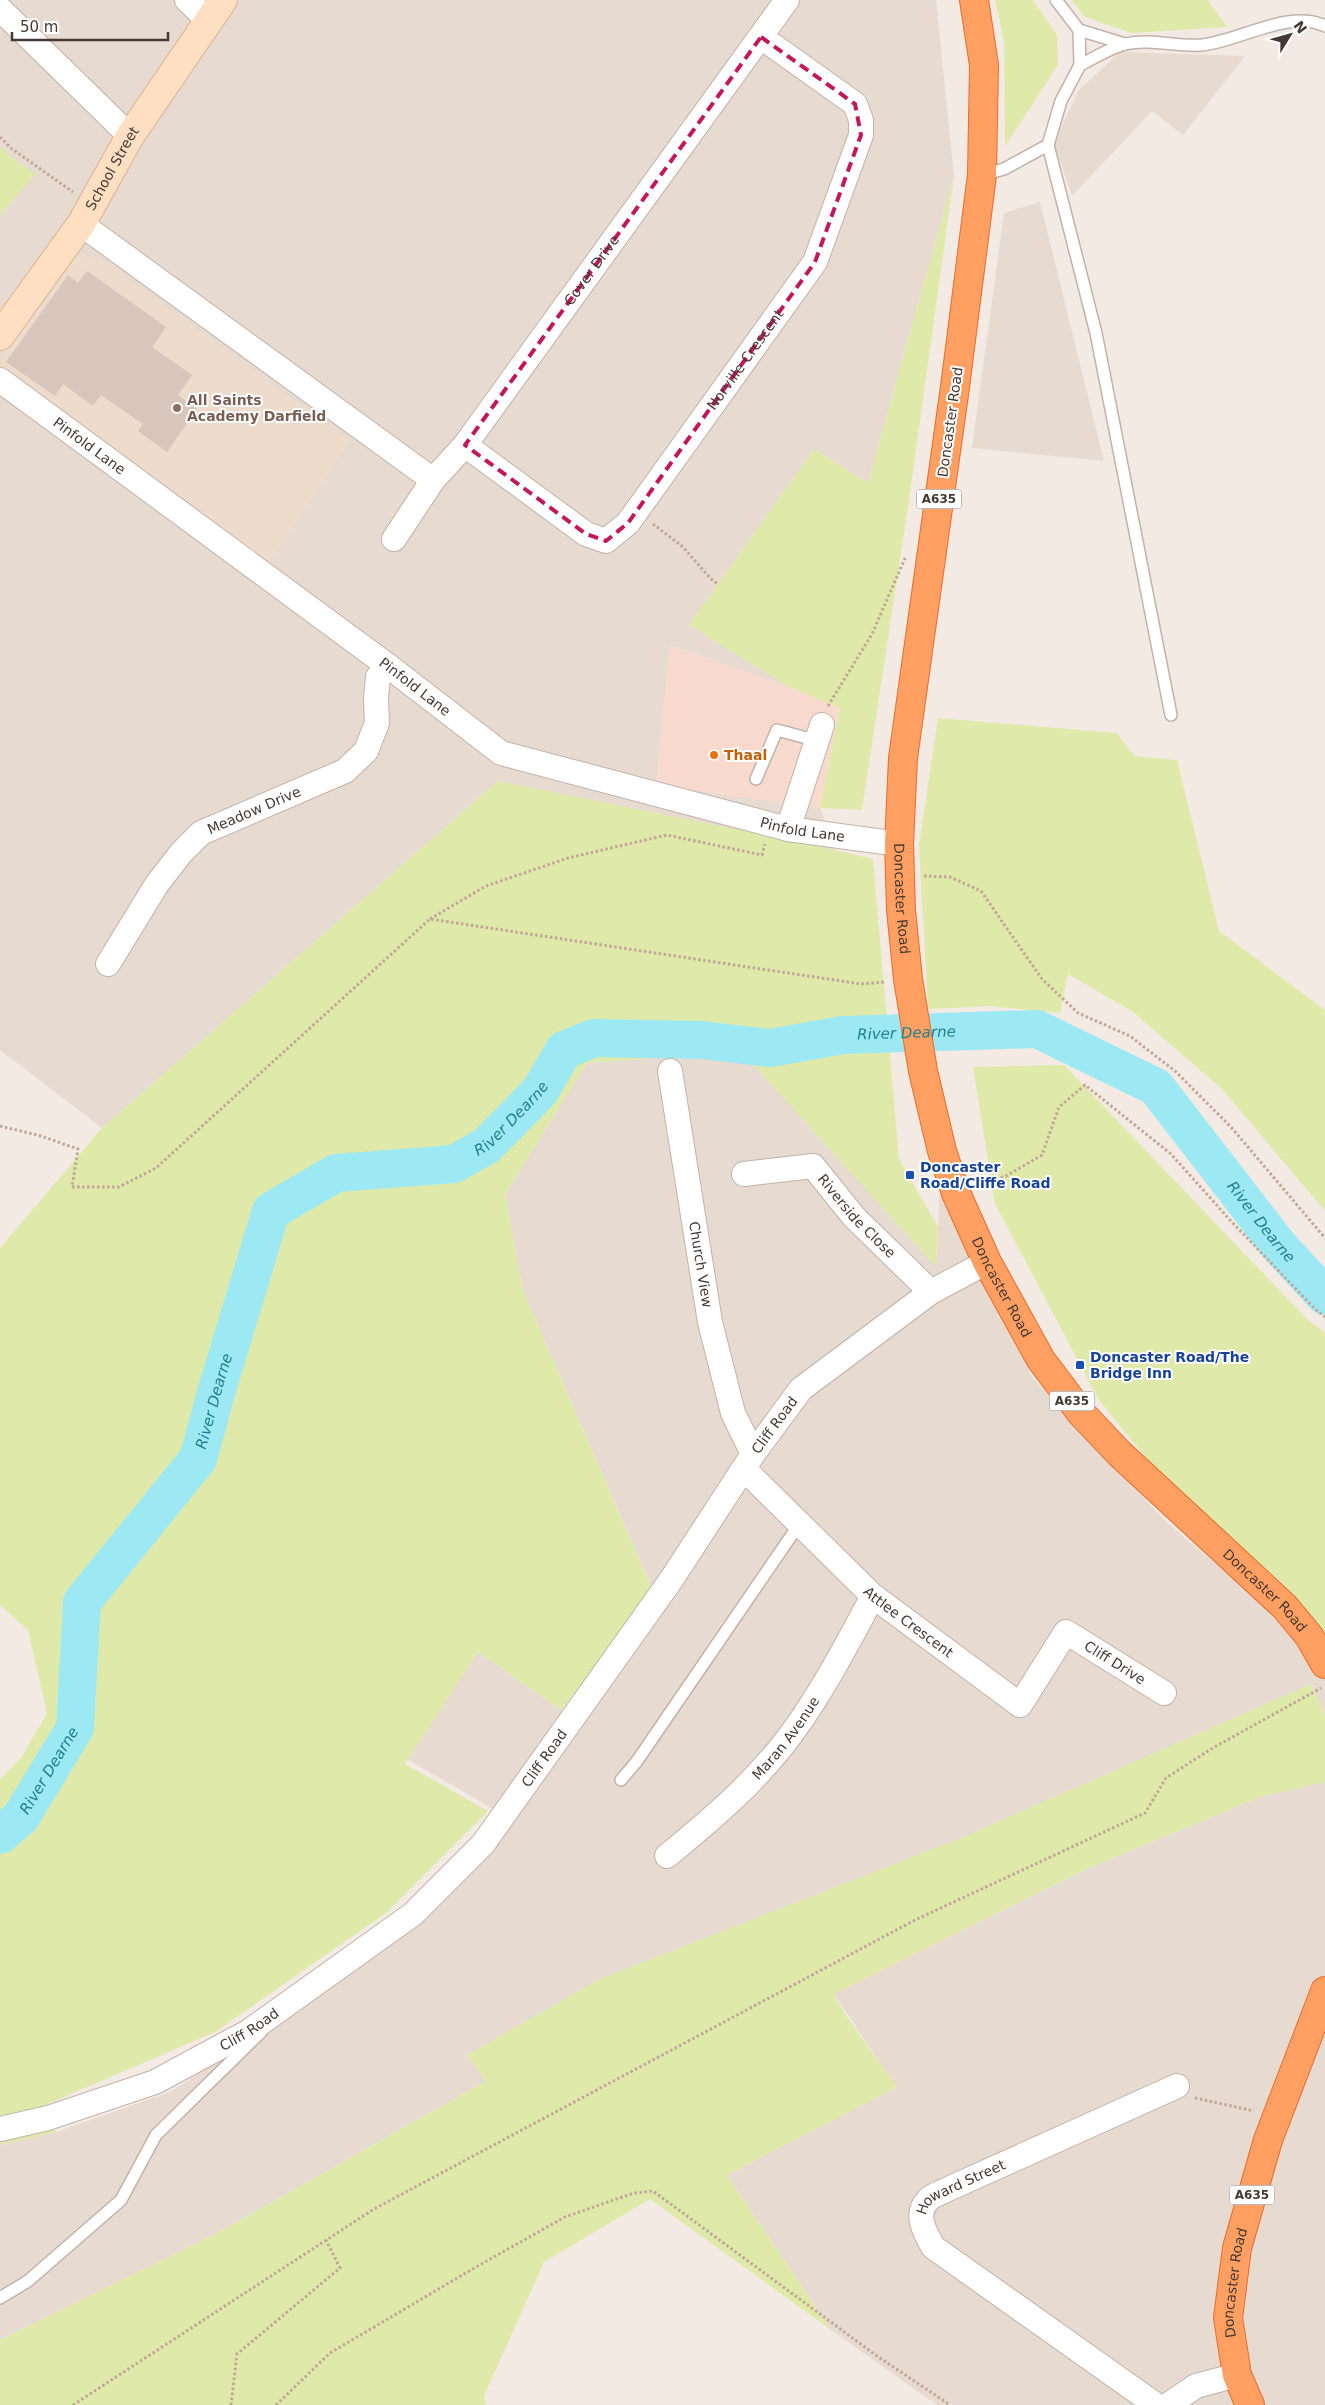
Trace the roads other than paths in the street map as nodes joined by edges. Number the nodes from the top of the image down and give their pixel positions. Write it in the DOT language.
graph roads {
  1 [pos="187,0"];
  2 [pos="787,0"];
  3 [pos="974,0"];
  4 [pos="1056,0"];
  5 [pos="0,9"];
  6 [pos="215,10"];
  7 [pos="1325,26"];
  8 [pos="1078,30"];
  9 [pos="762,37"];
  10 [pos="1125,44"];
  11 [pos="1080,65"];
  12 [pos="130,136"];
  13 [pos="1048,145"];
  14 [pos="982,175"];
  15 [pos="86,215"];
  16 [pos="0,336"];
  17 [pos="0,380"];
  18 [pos="465,445"];
  19 [pos="434,480"];
  20 [pos="394,539"];
  21 [pos="388,665"];
  22 [pos="1171,715"];
  23 [pos="820,733"];
  24 [pos="756,779"];
  25 [pos="780,827"];
  26 [pos="899,844"];
  27 [pos="108,964"];
  28 [pos="670,1071"];
  29 [pos="744,1174"];
  30 [pos="987,1262"];
  31 [pos="931,1292"];
  32 [pos="748,1462"];
  33 [pos="800,1523"];
  34 [pos="873,1596"];
  35 [pos="1066,1632"];
  36 [pos="1325,1664"];
  37 [pos="1164,1694"];
  38 [pos="621,1780"];
  39 [pos="667,1856"];
  40 [pos="1325,1991"];
  41 [pos="273,2014"];
  42 [pos="1172,2089"];
  43 [pos="0,2129"];
  44 [pos="0,2298"];
  45 [pos="1236,2375"];
  46 [pos="1156,2405"];
  47 [pos="1168,2405"];
  48 [pos="1250,2405"];
  1 -- 6 [label="street"];
  2 -- 9 [label="street, Cover Drive"];
  3 -- 14 [label="highway, Doncaster Road / A635"];
  4 -- 8 [label="lane"];
  5 -- 12 [label="street"];
  6 -- 12 [label="street, School Street"];
  7 -- 10 [label="lane"];
  8 -- 10 [label="lane"];
  8 -- 11 [label="lane"];
  9 -- 18 [label="street, Cover Drive"];
  9 -- 18 [label="street, Norville Crescent"];
  10 -- 11 [label="lane"];
  11 -- 13 [label="lane"];
  12 -- 15 [label="street, School Street"];
  13 -- 14 [label="lane"];
  13 -- 22 [label="lane"];
  14 -- 26 [label="highway, Doncaster Road / A635"];
  15 -- 16 [label="street, School Street"];
  15 -- 19 [label="street"];
  17 -- 21 [label="street, Pinfold Lane"];
  18 -- 19 [label="street, Cover Drive"];
  19 -- 20 [label="street, Cover Drive"];
  21 -- 25 [label="street, Pinfold Lane"];
  21 -- 27 [label="street, Meadow Drive"];
  23 -- 24 [label="lane"];
  23 -- 25 [label="street"];
  25 -- 26 [label="street, Pinfold Lane"];
  26 -- 30 [label="highway, Doncaster Road / A635"];
  28 -- 32 [label="street, Church View"];
  29 -- 31 [label="street, Riverside Close"];
  30 -- 31 [label="street, Cliff Road"];
  30 -- 36 [label="highway, Doncaster Road / A635"];
  31 -- 32 [label="street, Cliff Road"];
  32 -- 33 [label="street, Attlee Crescent"];
  32 -- 41 [label="street, Cliff Road"];
  33 -- 34 [label="street, Attlee Crescent"];
  33 -- 38 [label="lane"];
  34 -- 35 [label="street, Attlee Crescent"];
  34 -- 39 [label="street, Maran Avenue"];
  35 -- 37 [label="street, Cliff Drive"];
  40 -- 45 [label="highway, Doncaster Road / A635"];
  41 -- 43 [label="street, Cliff Road"];
  41 -- 44 [label="lane"];
  42 -- 46 [label="street, Howard Street"];
  45 -- 47 [label="street"];
  45 -- 48 [label="highway, Doncaster Road / A635"];
}
